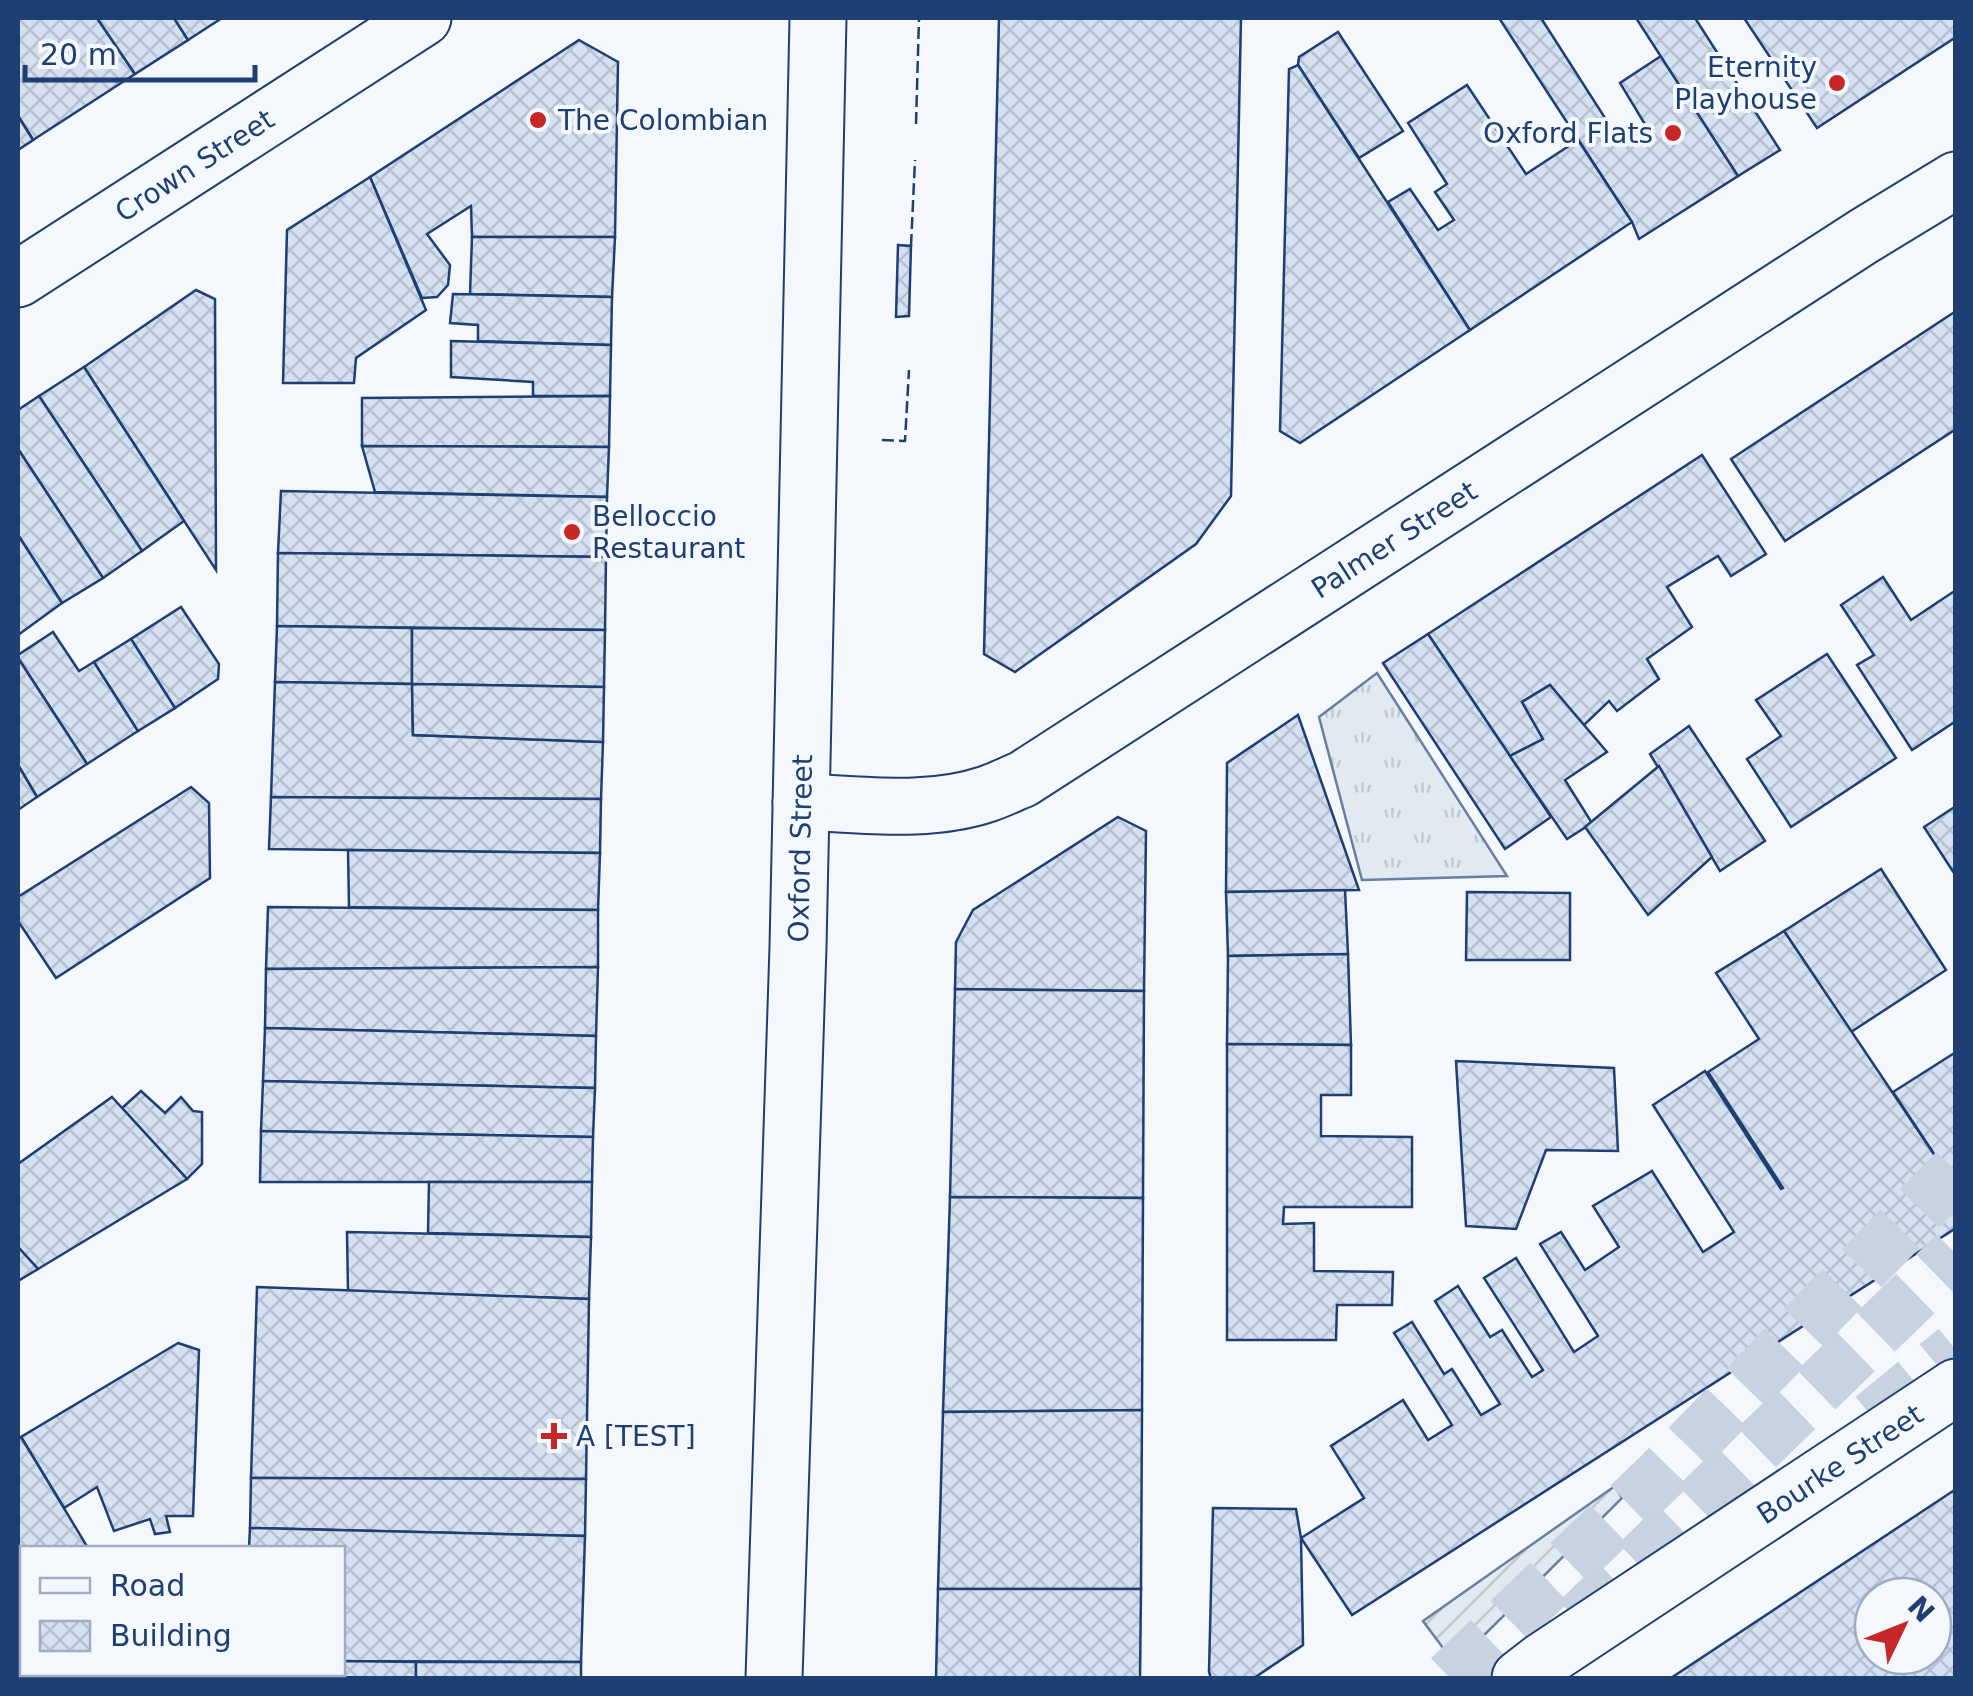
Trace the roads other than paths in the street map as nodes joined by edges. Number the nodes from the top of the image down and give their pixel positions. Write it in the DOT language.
graph roads {
  1 [pos="423,18"];
  2 [pos="818,18"];
  3 [pos="1956,180"];
  4 [pos="18,279"];
  5 [pos="801,802"];
  6 [pos="1956,1387"];
  7 [pos="774,1678"];
  8 [pos="1520,1678"];
  1 -- 4 [label="street, Crown Street"];
  2 -- 5 [label="street, Oxford Street"];
  3 -- 5 [label="street, Palmer Street"];
  5 -- 7 [label="street, Oxford Street"];
  6 -- 8 [label="street, Bourke Street"];
}
